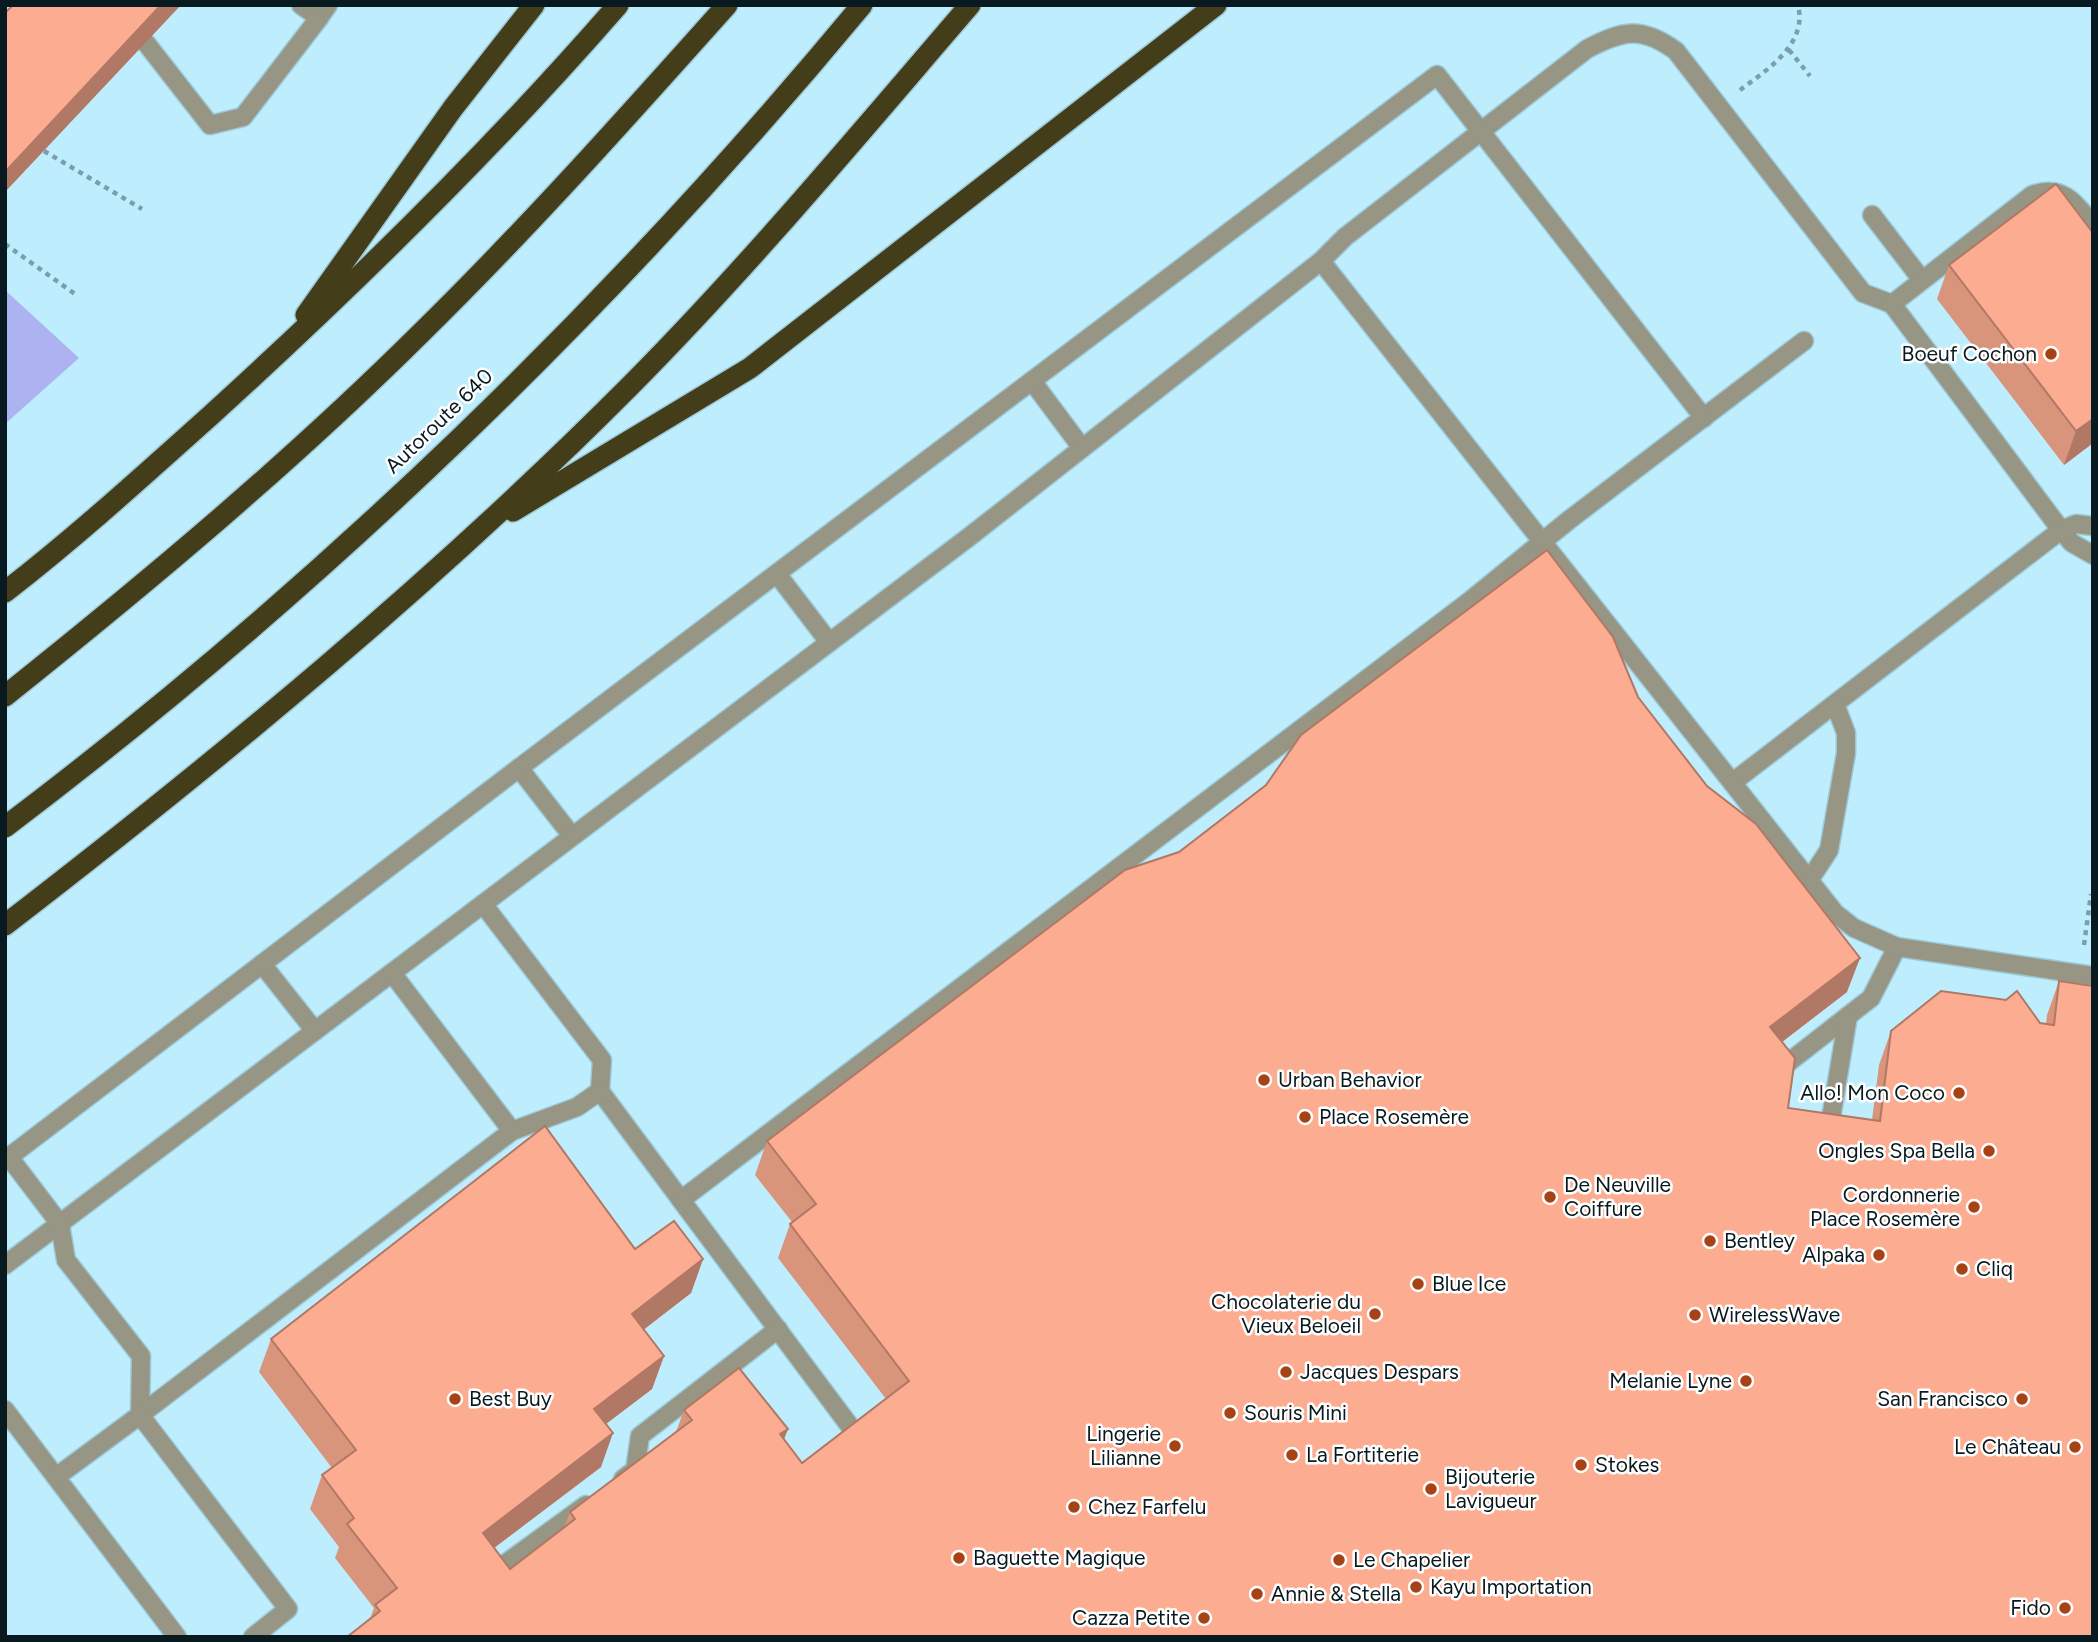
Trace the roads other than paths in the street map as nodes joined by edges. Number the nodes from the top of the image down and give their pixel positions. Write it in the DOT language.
graph roads {
  1 [pos="301,5"];
  2 [pos="534,5"];
  3 [pos="618,5"];
  4 [pos="727,5"];
  5 [pos="862,5"];
  6 [pos="970,5"];
  7 [pos="1216,5"];
  8 [pos="323,11"];
  9 [pos="146,43"];
  10 [pos="1482,130"];
  11 [pos="1872,215"];
  12 [pos="2093,225"];
  13 [pos="1321,261"];
  14 [pos="1922,280"];
  15 [pos="1892,304"];
  16 [pos="1804,341"];
  17 [pos="276,357"];
  18 [pos="1032,382"];
  19 [pos="1704,418"];
  20 [pos="1082,448"];
  21 [pos="2093,526"];
  22 [pos="2061,530"];
  23 [pos="476,534"];
  24 [pos="1544,542"];
  25 [pos="2093,555"];
  26 [pos="777,574"];
  27 [pos="5,593"];
  28 [pos="830,642"];
  29 [pos="5,696"];
  30 [pos="1835,704"];
  31 [pos="519,768"];
  32 [pos="1733,782"];
  33 [pos="5,827"];
  34 [pos="572,836"];
  35 [pos="1806,879"];
  36 [pos="483,904"];
  37 [pos="5,925"];
  38 [pos="1898,947"];
  39 [pos="262,964"];
  40 [pos="392,973"];
  41 [pos="2093,976"];
  42 [pos="1848,1016"];
  43 [pos="315,1031"];
  44 [pos="1780,1069"];
  45 [pos="600,1091"];
  46 [pos="512,1131"];
  47 [pos="1826,1149"];
  48 [pos="681,1200"];
  49 [pos="60,1224"];
  50 [pos="5,1265"];
  51 [pos="778,1329"];
  52 [pos="5,1410"];
  53 [pos="139,1415"];
  54 [pos="858,1437"];
  55 [pos="56,1477"];
  56 [pos="494,1572"];
  57 [pos="177,1637"];
  58 [pos="253,1637"];
  1 -- 8 [label="lane"];
  2 -- 17 [label="highway"];
  3 -- 17 [label="highway"];
  4 -- 29 [label="highway"];
  5 -- 33 [label="highway, Autoroute 640"];
  6 -- 23 [label="highway"];
  7 -- 23 [label="highway"];
  8 -- 9 [label="lane"];
  10 -- 13 [label="lane"];
  10 -- 15 [label="lane"];
  10 -- 18 [label="lane"];
  10 -- 19 [label="lane"];
  11 -- 14 [label="lane"];
  12 -- 14 [label="lane"];
  13 -- 20 [label="lane"];
  13 -- 24 [label="lane"];
  14 -- 15 [label="lane"];
  15 -- 22 [label="lane"];
  16 -- 19 [label="lane"];
  17 -- 27 [label="highway"];
  18 -- 20 [label="lane"];
  18 -- 26 [label="lane"];
  19 -- 24 [label="lane"];
  20 -- 28 [label="lane"];
  21 -- 22 [label="lane"];
  22 -- 25 [label="lane"];
  22 -- 30 [label="lane"];
  23 -- 37 [label="highway"];
  24 -- 32 [label="lane"];
  24 -- 48 [label="lane"];
  26 -- 28 [label="lane"];
  26 -- 31 [label="lane"];
  28 -- 34 [label="lane"];
  30 -- 32 [label="lane"];
  30 -- 35 [label="lane"];
  31 -- 34 [label="lane"];
  31 -- 39 [label="lane"];
  32 -- 35 [label="lane"];
  34 -- 36 [label="lane"];
  35 -- 38 [label="lane"];
  36 -- 40 [label="lane"];
  36 -- 45 [label="lane"];
  38 -- 41 [label="lane"];
  38 -- 42 [label="lane"];
  39 -- 43 [label="lane"];
  39 -- 49 [label="lane"];
  40 -- 43 [label="lane"];
  40 -- 46 [label="lane"];
  42 -- 44 [label="lane"];
  42 -- 47 [label="lane"];
  43 -- 49 [label="lane"];
  45 -- 46 [label="lane"];
  45 -- 48 [label="lane"];
  46 -- 53 [label="lane"];
  48 -- 51 [label="lane"];
  49 -- 50 [label="lane"];
  49 -- 53 [label="lane"];
  51 -- 54 [label="lane"];
  51 -- 56 [label="lane"];
  52 -- 55 [label="lane"];
  53 -- 55 [label="lane"];
  53 -- 58 [label="lane"];
  55 -- 57 [label="lane"];
}
